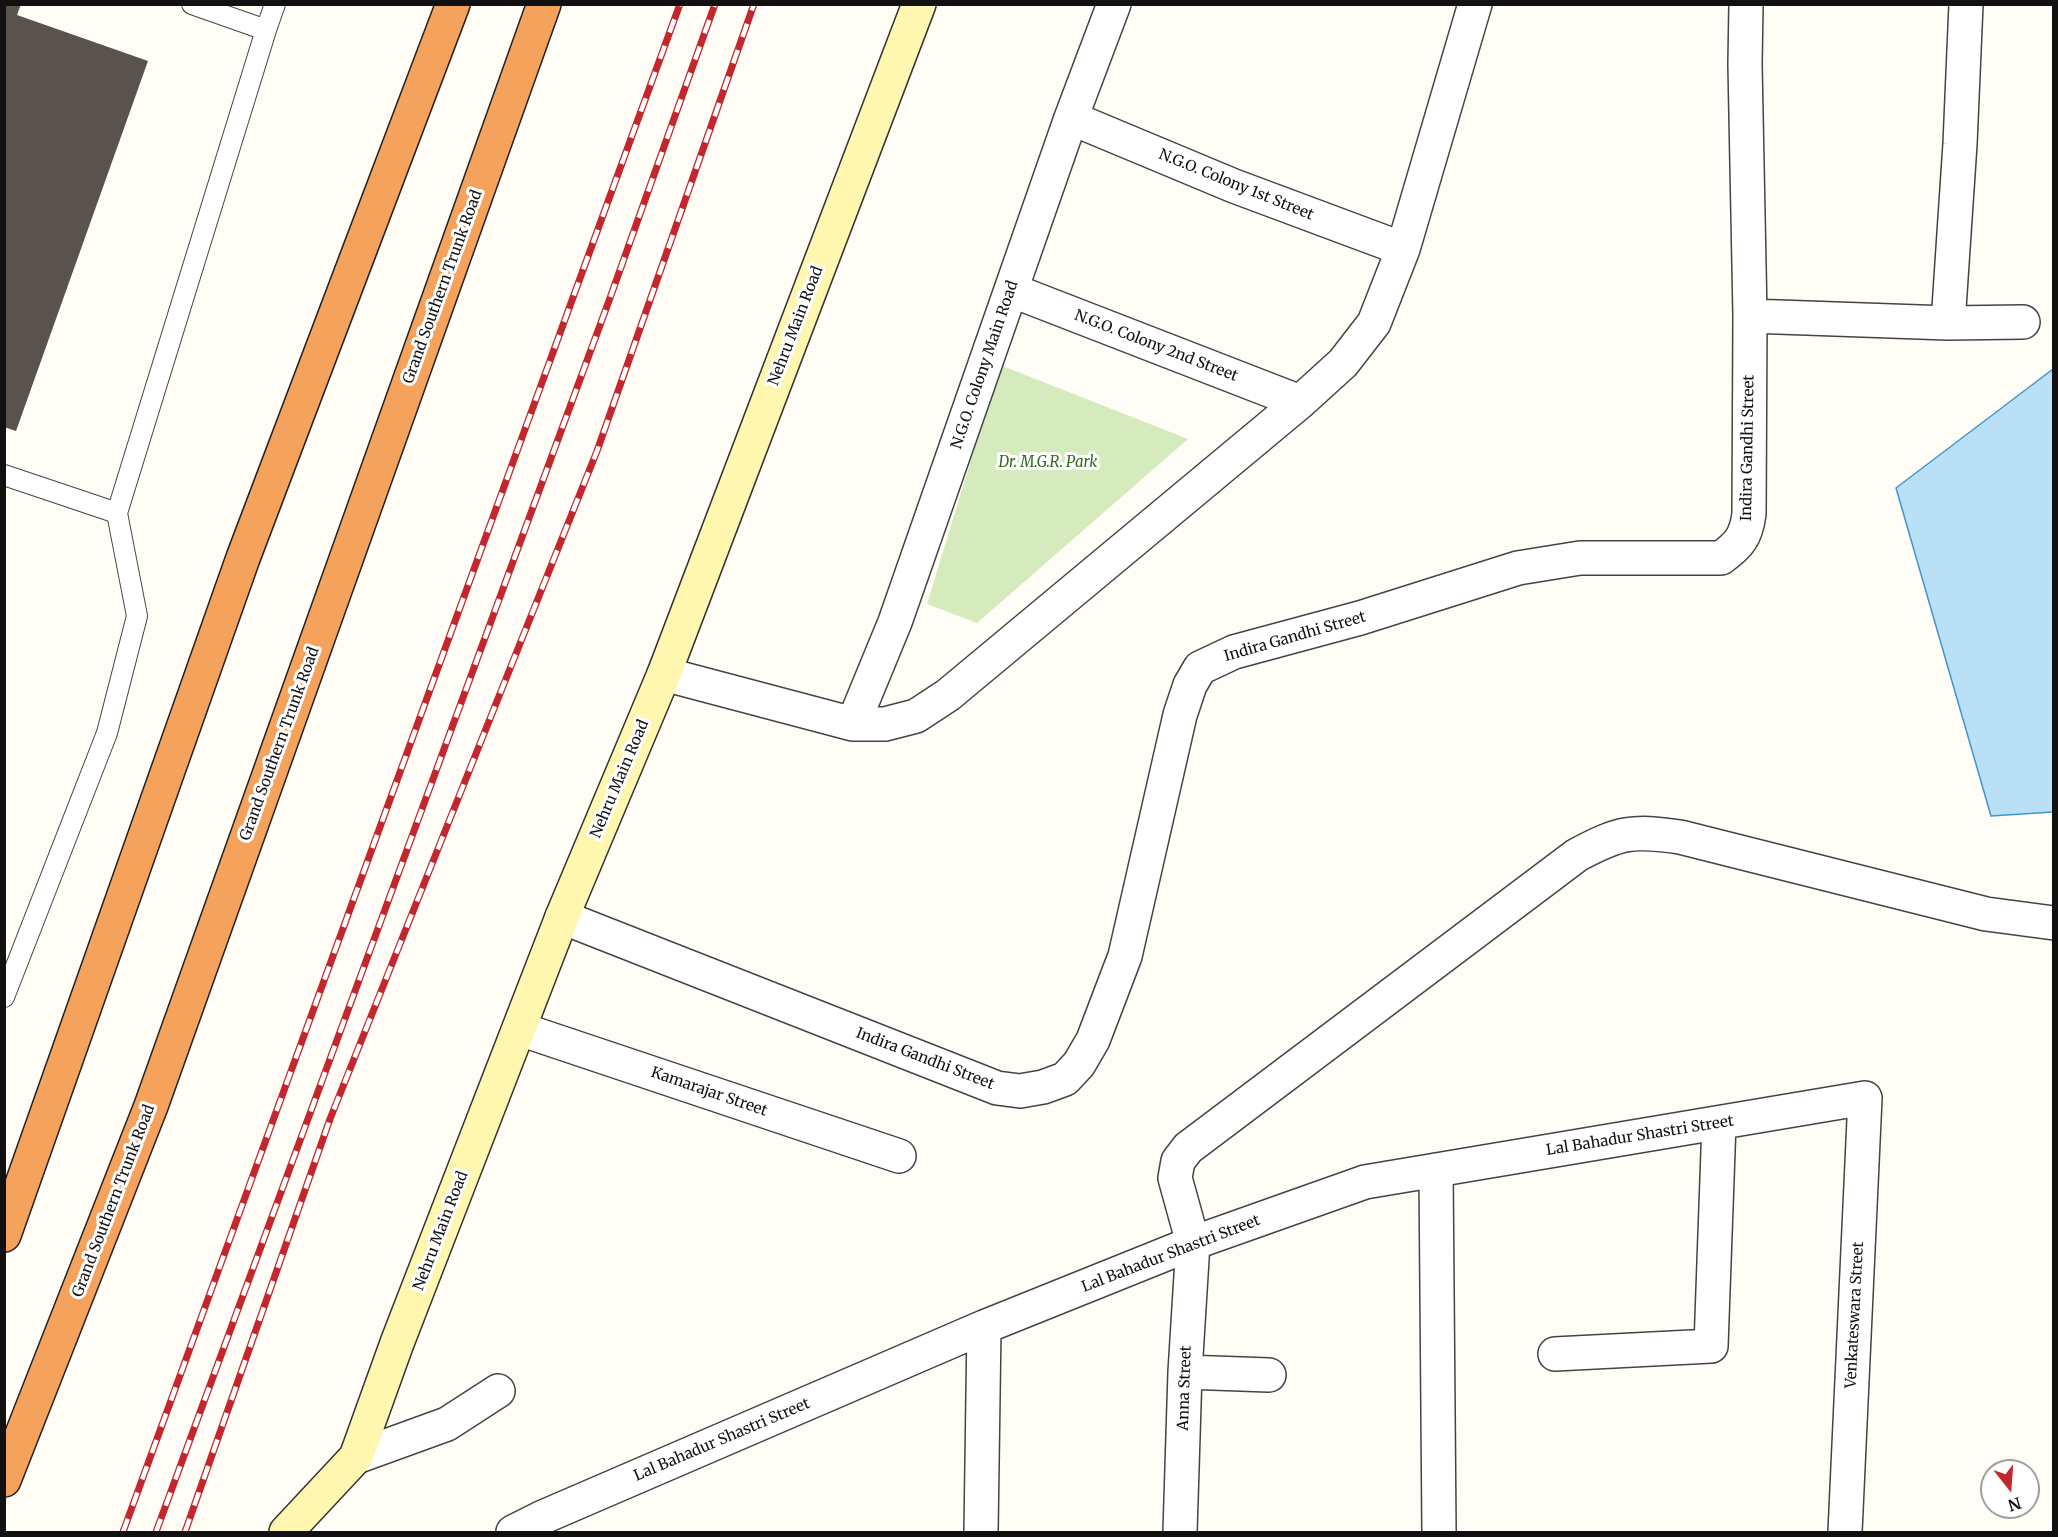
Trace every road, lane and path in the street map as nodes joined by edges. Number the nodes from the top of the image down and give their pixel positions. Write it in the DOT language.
graph roads {
  1 [pos="192,4"];
  2 [pos="275,4"];
  3 [pos="453,4"];
  4 [pos="544,4"];
  5 [pos="919,4"];
  6 [pos="1114,4"];
  7 [pos="1746,4"];
  8 [pos="1966,4"];
  9 [pos="1469,6"];
  10 [pos="266,30"];
  11 [pos="1071,118"];
  12 [pos="1403,249"];
  13 [pos="1011,290"];
  14 [pos="1750,316"];
  15 [pos="2023,322"];
  16 [pos="1948,323"];
  17 [pos="1300,402"];
  18 [pos="4,475"];
  19 [pos="117,513"];
  20 [pos="664,674"];
  21 [pos="853,724"];
  22 [pos="562,917"];
  23 [pos="2054,922"];
  24 [pos="4,997"];
  25 [pos="519,1029"];
  26 [pos="1865,1098"];
  27 [pos="1719,1123"];
  28 [pos="899,1156"];
  29 [pos="1436,1170"];
  30 [pos="4,1235"];
  31 [pos="1193,1243"];
  32 [pos="984,1327"];
  33 [pos="1555,1354"];
  34 [pos="1185,1372"];
  35 [pos="1269,1375"];
  36 [pos="498,1391"];
  37 [pos="356,1457"];
  38 [pos="4,1480"];
  39 [pos="286,1533"];
  40 [pos="513,1533"];
  41 [pos="981,1533"];
  42 [pos="1180,1533"];
  43 [pos="1439,1533"];
  44 [pos="1845,1533"];
  1 -- 10 [label="lane"];
  2 -- 10 [label="lane"];
  3 -- 30 [label="highway"];
  4 -- 38 [label="highway, Grand Southern Trunk Road"];
  5 -- 20 [label="street, Nehru Main Road"];
  6 -- 11 [label="street, N.G.O. Colony Main Road"];
  7 -- 14 [label="street, Indira Gandhi Street"];
  8 -- 16 [label="street"];
  9 -- 12 [label="street"];
  10 -- 19 [label="lane"];
  11 -- 12 [label="street, N.G.O. Colony 1st Street"];
  11 -- 13 [label="street, N.G.O. Colony Main Road"];
  12 -- 17 [label="street"];
  13 -- 17 [label="street, N.G.O. Colony 2nd Street"];
  13 -- 21 [label="street, N.G.O. Colony Main Road"];
  14 -- 16 [label="street"];
  14 -- 22 [label="street, Indira Gandhi Street"];
  15 -- 16 [label="street"];
  17 -- 21 [label="street"];
  18 -- 19 [label="lane"];
  19 -- 24 [label="lane"];
  20 -- 21 [label="street"];
  20 -- 22 [label="street, Nehru Main Road"];
  22 -- 25 [label="street, Nehru Main Road"];
  23 -- 31 [label="street, Anna Street"];
  25 -- 28 [label="street, Kamarajar Street"];
  25 -- 37 [label="street, Nehru Main Road"];
  26 -- 27 [label="street, Lal Bahadur Shastri Street"];
  26 -- 44 [label="street, Venkateswara Street"];
  27 -- 29 [label="street, Lal Bahadur Shastri Street"];
  27 -- 33 [label="street"];
  29 -- 31 [label="street, Lal Bahadur Shastri Street"];
  29 -- 43 [label="street"];
  31 -- 32 [label="street, Lal Bahadur Shastri Street"];
  31 -- 34 [label="street, Anna Street"];
  32 -- 40 [label="street, Lal Bahadur Shastri Street"];
  32 -- 41 [label="street"];
  34 -- 35 [label="street"];
  34 -- 42 [label="street, Anna Street"];
  36 -- 37 [label="street"];
  37 -- 39 [label="street, Nehru Main Road"];
}
